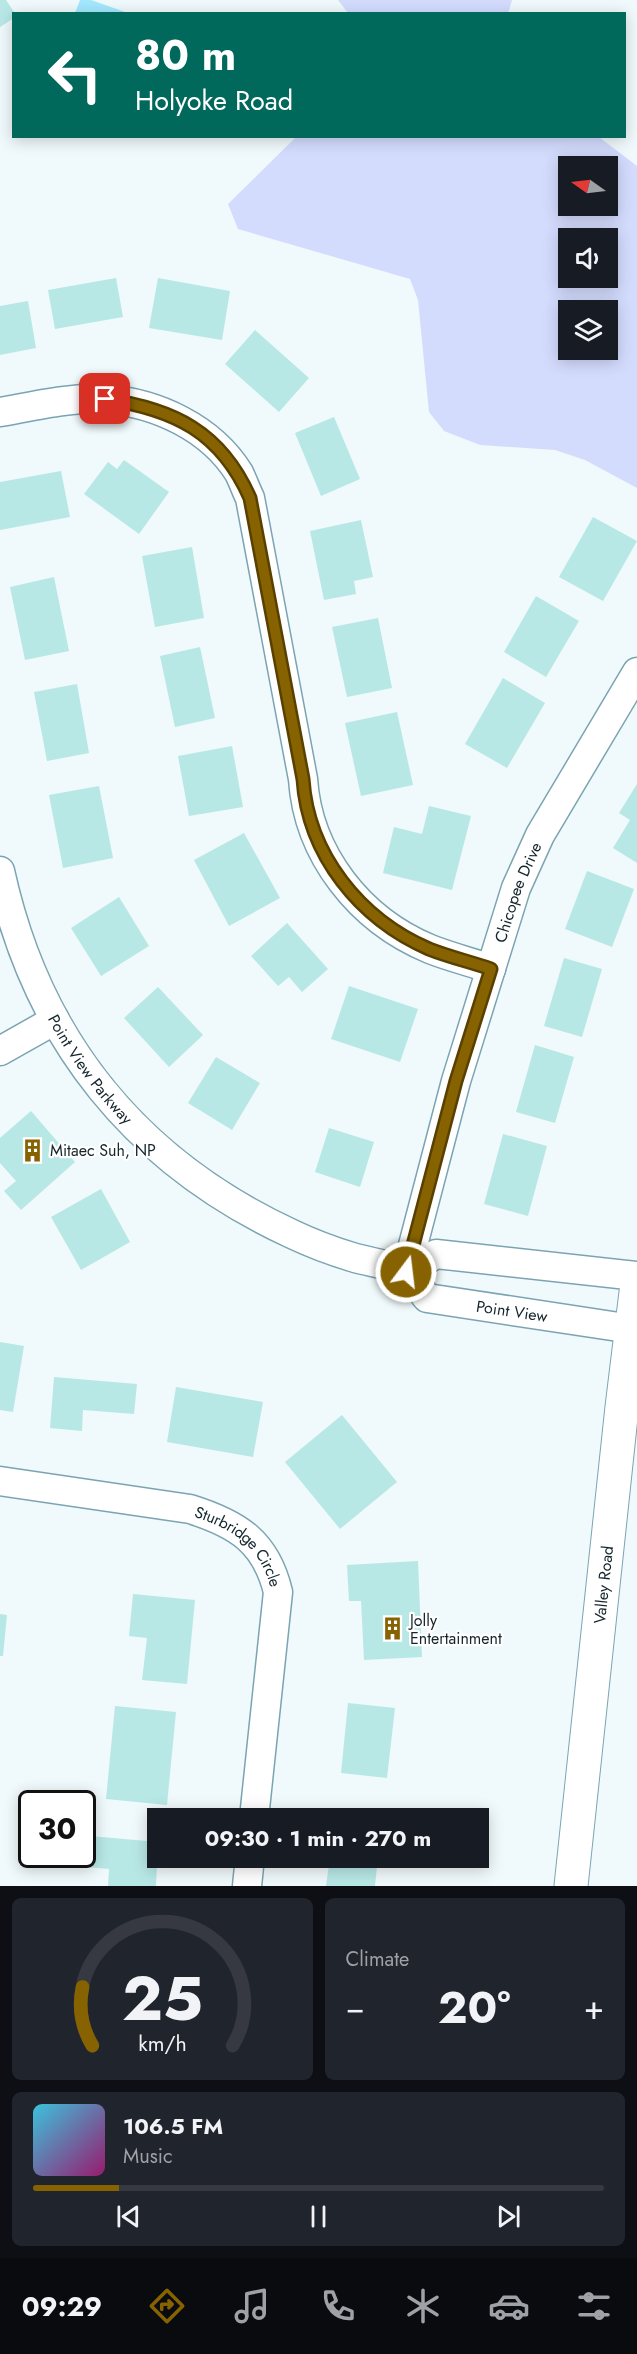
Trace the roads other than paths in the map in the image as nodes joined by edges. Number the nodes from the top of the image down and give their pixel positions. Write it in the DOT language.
graph roads {
  1 [pos="0,412"];
  2 [pos="637,672"];
  3 [pos="0,871"];
  4 [pos="491,969"];
  5 [pos="55,1020"];
  6 [pos="0,1051"];
  7 [pos="406,1272"];
  8 [pos="637,1276"];
  9 [pos="637,1284"];
  10 [pos="632,1329"];
  11 [pos="0,1481"];
  12 [pos="255,1808"];
  13 [pos="249,1868"];
  14 [pos="247,1886"];
  15 [pos="571,1886"];
  1 -- 4 [label="street"];
  2 -- 4 [label="street, Chicopee Drive"];
  3 -- 5 [label="street, Point View Parkway"];
  4 -- 7 [label="street, Chicopee Drive"];
  5 -- 6 [label="street"];
  5 -- 7 [label="street, Point View Parkway"];
  7 -- 8 [label="street"];
  7 -- 10 [label="street, Point View"];
  9 -- 10 [label="main road, Valley Road"];
  10 -- 15 [label="main road, Valley Road"];
  11 -- 12 [label="street, Sturbridge Circle"];
  13 -- 14 [label="street"];
}
